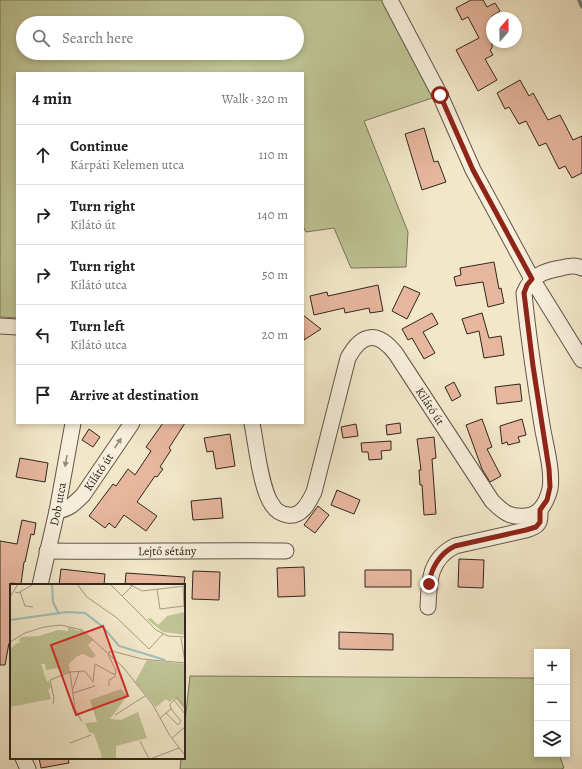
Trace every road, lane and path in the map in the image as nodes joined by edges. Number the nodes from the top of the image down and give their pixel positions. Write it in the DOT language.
graph roads {
  1 [pos="390,0"];
  2 [pos="582,268"];
  3 [pos="532,279"];
  4 [pos="0,326"];
  5 [pos="16,327"];
  6 [pos="582,360"];
  7 [pos="73,424"];
  8 [pos="131,424"];
  9 [pos="252,424"];
  10 [pos="540,510"];
  11 [pos="57,511"];
  12 [pos="47,551"];
  13 [pos="286,551"];
  14 [pos="40,584"];
  15 [pos="428,608"];
  16 [pos="23,759"];
  17 [pos="28,769"];
  1 -- 3 [label="street"];
  2 -- 3 [label="street"];
  3 -- 6 [label="street"];
  3 -- 10 [label="street"];
  4 -- 5 [label="street"];
  7 -- 11 [label="street, Dob utca, one-way"];
  11 -- 8 [label="street, Kilátó út, one-way"];
  9 -- 10 [label="street, Kilátó út"];
  10 -- 15 [label="street"];
  11 -- 12 [label="street, Dob utca"];
  12 -- 13 [label="street, Lejtő sétány"];
  12 -- 14 [label="street, Dob utca"];
  16 -- 17 [label="street"];
}
